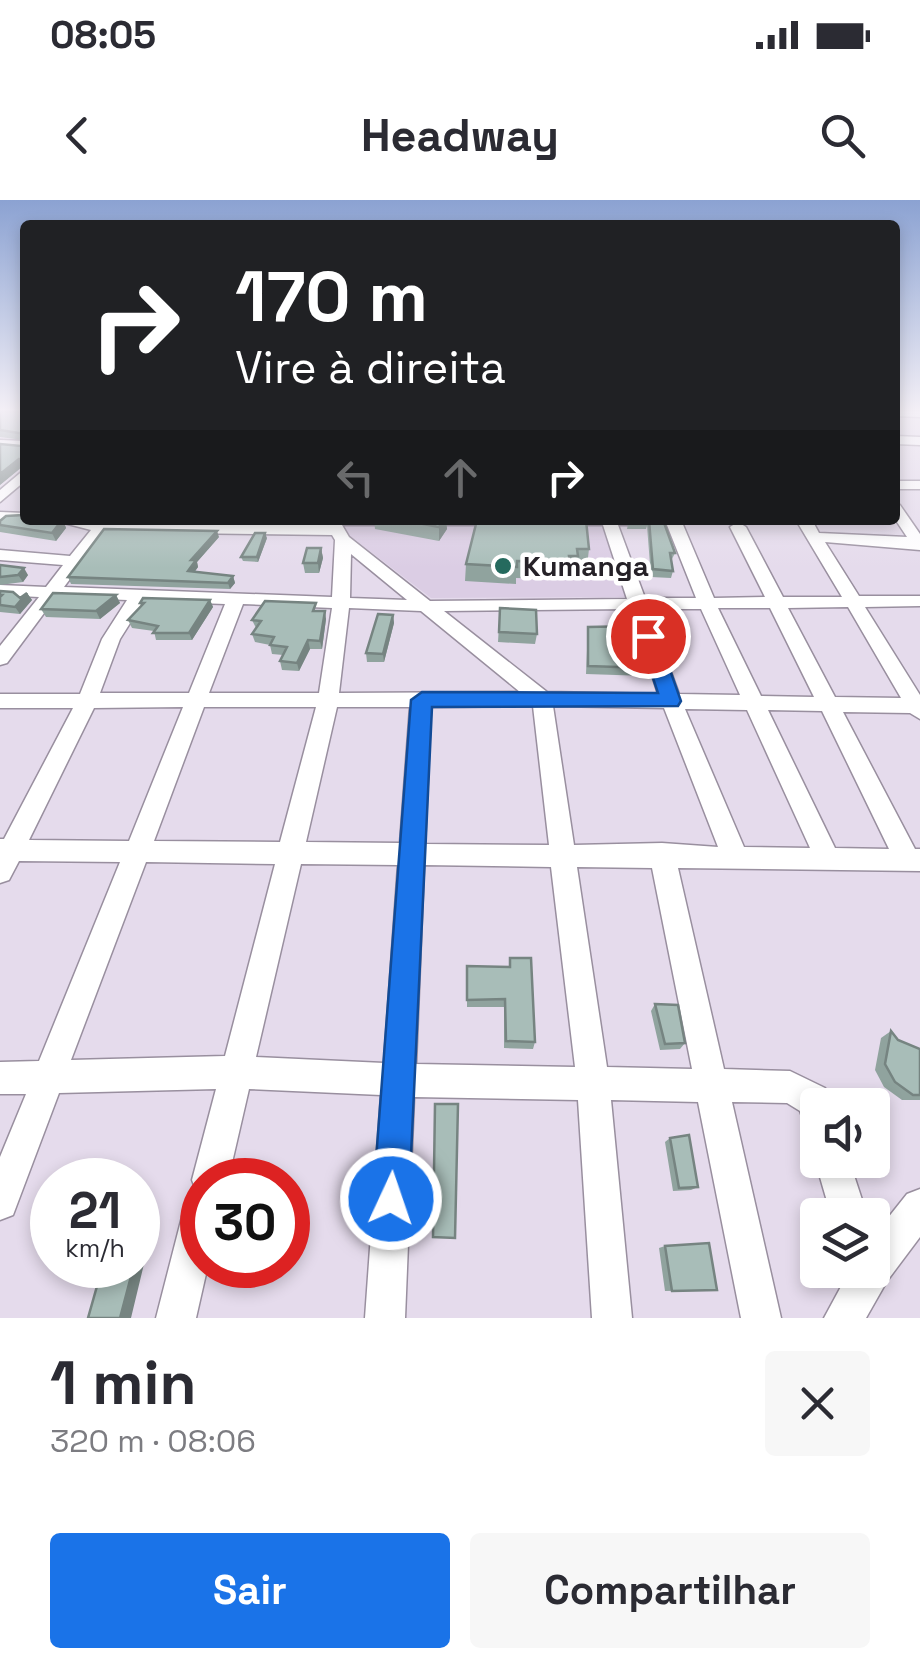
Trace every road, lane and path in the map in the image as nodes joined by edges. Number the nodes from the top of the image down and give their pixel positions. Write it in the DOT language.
graph roads {
  1 [pos="17,479"];
  2 [pos="0,498"];
  3 [pos="900,515"];
  4 [pos="86,525"];
  5 [pos="438,525"];
  6 [pos="611,525"];
  7 [pos="675,525"];
  8 [pos="101,527"];
  9 [pos="335,528"];
  10 [pos="738,528"];
  11 [pos="808,528"];
  12 [pos="919,543"];
  13 [pos="0,555"];
  14 [pos="74,562"];
  15 [pos="0,590"];
  16 [pos="51,592"];
  17 [pos="138,596"];
  18 [pos="234,601"];
  19 [pos="920,601"];
  20 [pos="850,602"];
  21 [pos="775,603"];
  22 [pos="341,604"];
  23 [pos="637,604"];
  24 [pos="707,604"];
  25 [pos="427,606"];
  26 [pos="0,658"];
  27 [pos="542,699"];
  28 [pos="196,700"];
  29 [pos="328,700"];
  30 [pos="422,700"];
  31 [pos="87,701"];
  32 [pos="671,701"];
  33 [pos="0,702"];
  34 [pos="753,703"];
  35 [pos="828,704"];
  36 [pos="919,708"];
  37 [pos="136,852"];
  38 [pos="289,852"];
  39 [pos="410,852"];
  40 [pos="562,853"];
  41 [pos="662,854"];
  42 [pos="734,854"];
  43 [pos="826,856"];
  44 [pos="4,857"];
  45 [pos="914,860"];
  46 [pos="236,1072"];
  47 [pos="0,1078"];
  48 [pos="46,1078"];
  49 [pos="397,1080"];
  50 [pos="593,1084"];
  51 [pos="711,1085"];
  52 [pos="800,1092"];
  53 [pos="215,1158"];
  54 [pos="0,1202"];
  55 [pos="920,1207"];
  56 [pos="890,1245"];
  57 [pos="183,1288"];
  58 [pos="861,1288"];
  59 [pos="176,1318"];
  60 [pos="385,1318"];
  61 [pos="612,1318"];
  62 [pos="761,1318"];
  63 [pos="844,1318"];
  1 -- 2 [label="street"];
  3 -- 12 [label="street"];
  4 -- 8 [label="street"];
  5 -- 9 [label="street"];
  6 -- 23 [label="street"];
  7 -- 24 [label="street"];
  8 -- 9 [label="street"];
  8 -- 14 [label="street"];
  9 -- 22 [label="street"];
  9 -- 25 [label="street"];
  10 -- 21 [label="street"];
  11 -- 12 [label="street"];
  11 -- 20 [label="street"];
  13 -- 14 [label="street"];
  14 -- 16 [label="street"];
  15 -- 16 [label="street"];
  16 -- 17 [label="street"];
  16 -- 26 [label="street"];
  17 -- 18 [label="street"];
  17 -- 31 [label="street"];
  18 -- 22 [label="street"];
  18 -- 28 [label="street"];
  19 -- 20 [label="street"];
  20 -- 21 [label="street"];
  20 -- 36 [label="street"];
  21 -- 24 [label="street"];
  21 -- 35 [label="street"];
  22 -- 25 [label="street"];
  22 -- 29 [label="street"];
  23 -- 24 [label="street"];
  23 -- 25 [label="street"];
  23 -- 32 [label="street"];
  24 -- 34 [label="street"];
  25 -- 27 [label="street"];
  27 -- 30 [label="street"];
  27 -- 32 [label="street"];
  27 -- 40 [label="street"];
  28 -- 29 [label="street"];
  28 -- 31 [label="street"];
  28 -- 37 [label="street"];
  29 -- 30 [label="street"];
  29 -- 38 [label="street"];
  30 -- 39 [label="street"];
  31 -- 33 [label="street"];
  31 -- 44 [label="street"];
  32 -- 34 [label="street"];
  32 -- 42 [label="street"];
  34 -- 35 [label="street"];
  34 -- 43 [label="street"];
  35 -- 36 [label="street"];
  35 -- 45 [label="street"];
  37 -- 38 [label="street"];
  37 -- 44 [label="street"];
  37 -- 48 [label="street"];
  38 -- 39 [label="street"];
  38 -- 46 [label="street"];
  39 -- 40 [label="street"];
  39 -- 49 [label="street"];
  40 -- 41 [label="street"];
  40 -- 50 [label="street"];
  41 -- 42 [label="street"];
  41 -- 51 [label="street"];
  42 -- 43 [label="street"];
  43 -- 45 [label="street"];
  46 -- 48 [label="street"];
  46 -- 49 [label="street"];
  46 -- 53 [label="street"];
  47 -- 48 [label="street"];
  48 -- 54 [label="street"];
  49 -- 50 [label="street"];
  49 -- 60 [label="street"];
  50 -- 51 [label="street"];
  50 -- 61 [label="street"];
  51 -- 52 [label="street"];
  51 -- 62 [label="street"];
  55 -- 56 [label="street"];
  57 -- 59 [label="street"];
  58 -- 63 [label="street"];
}
